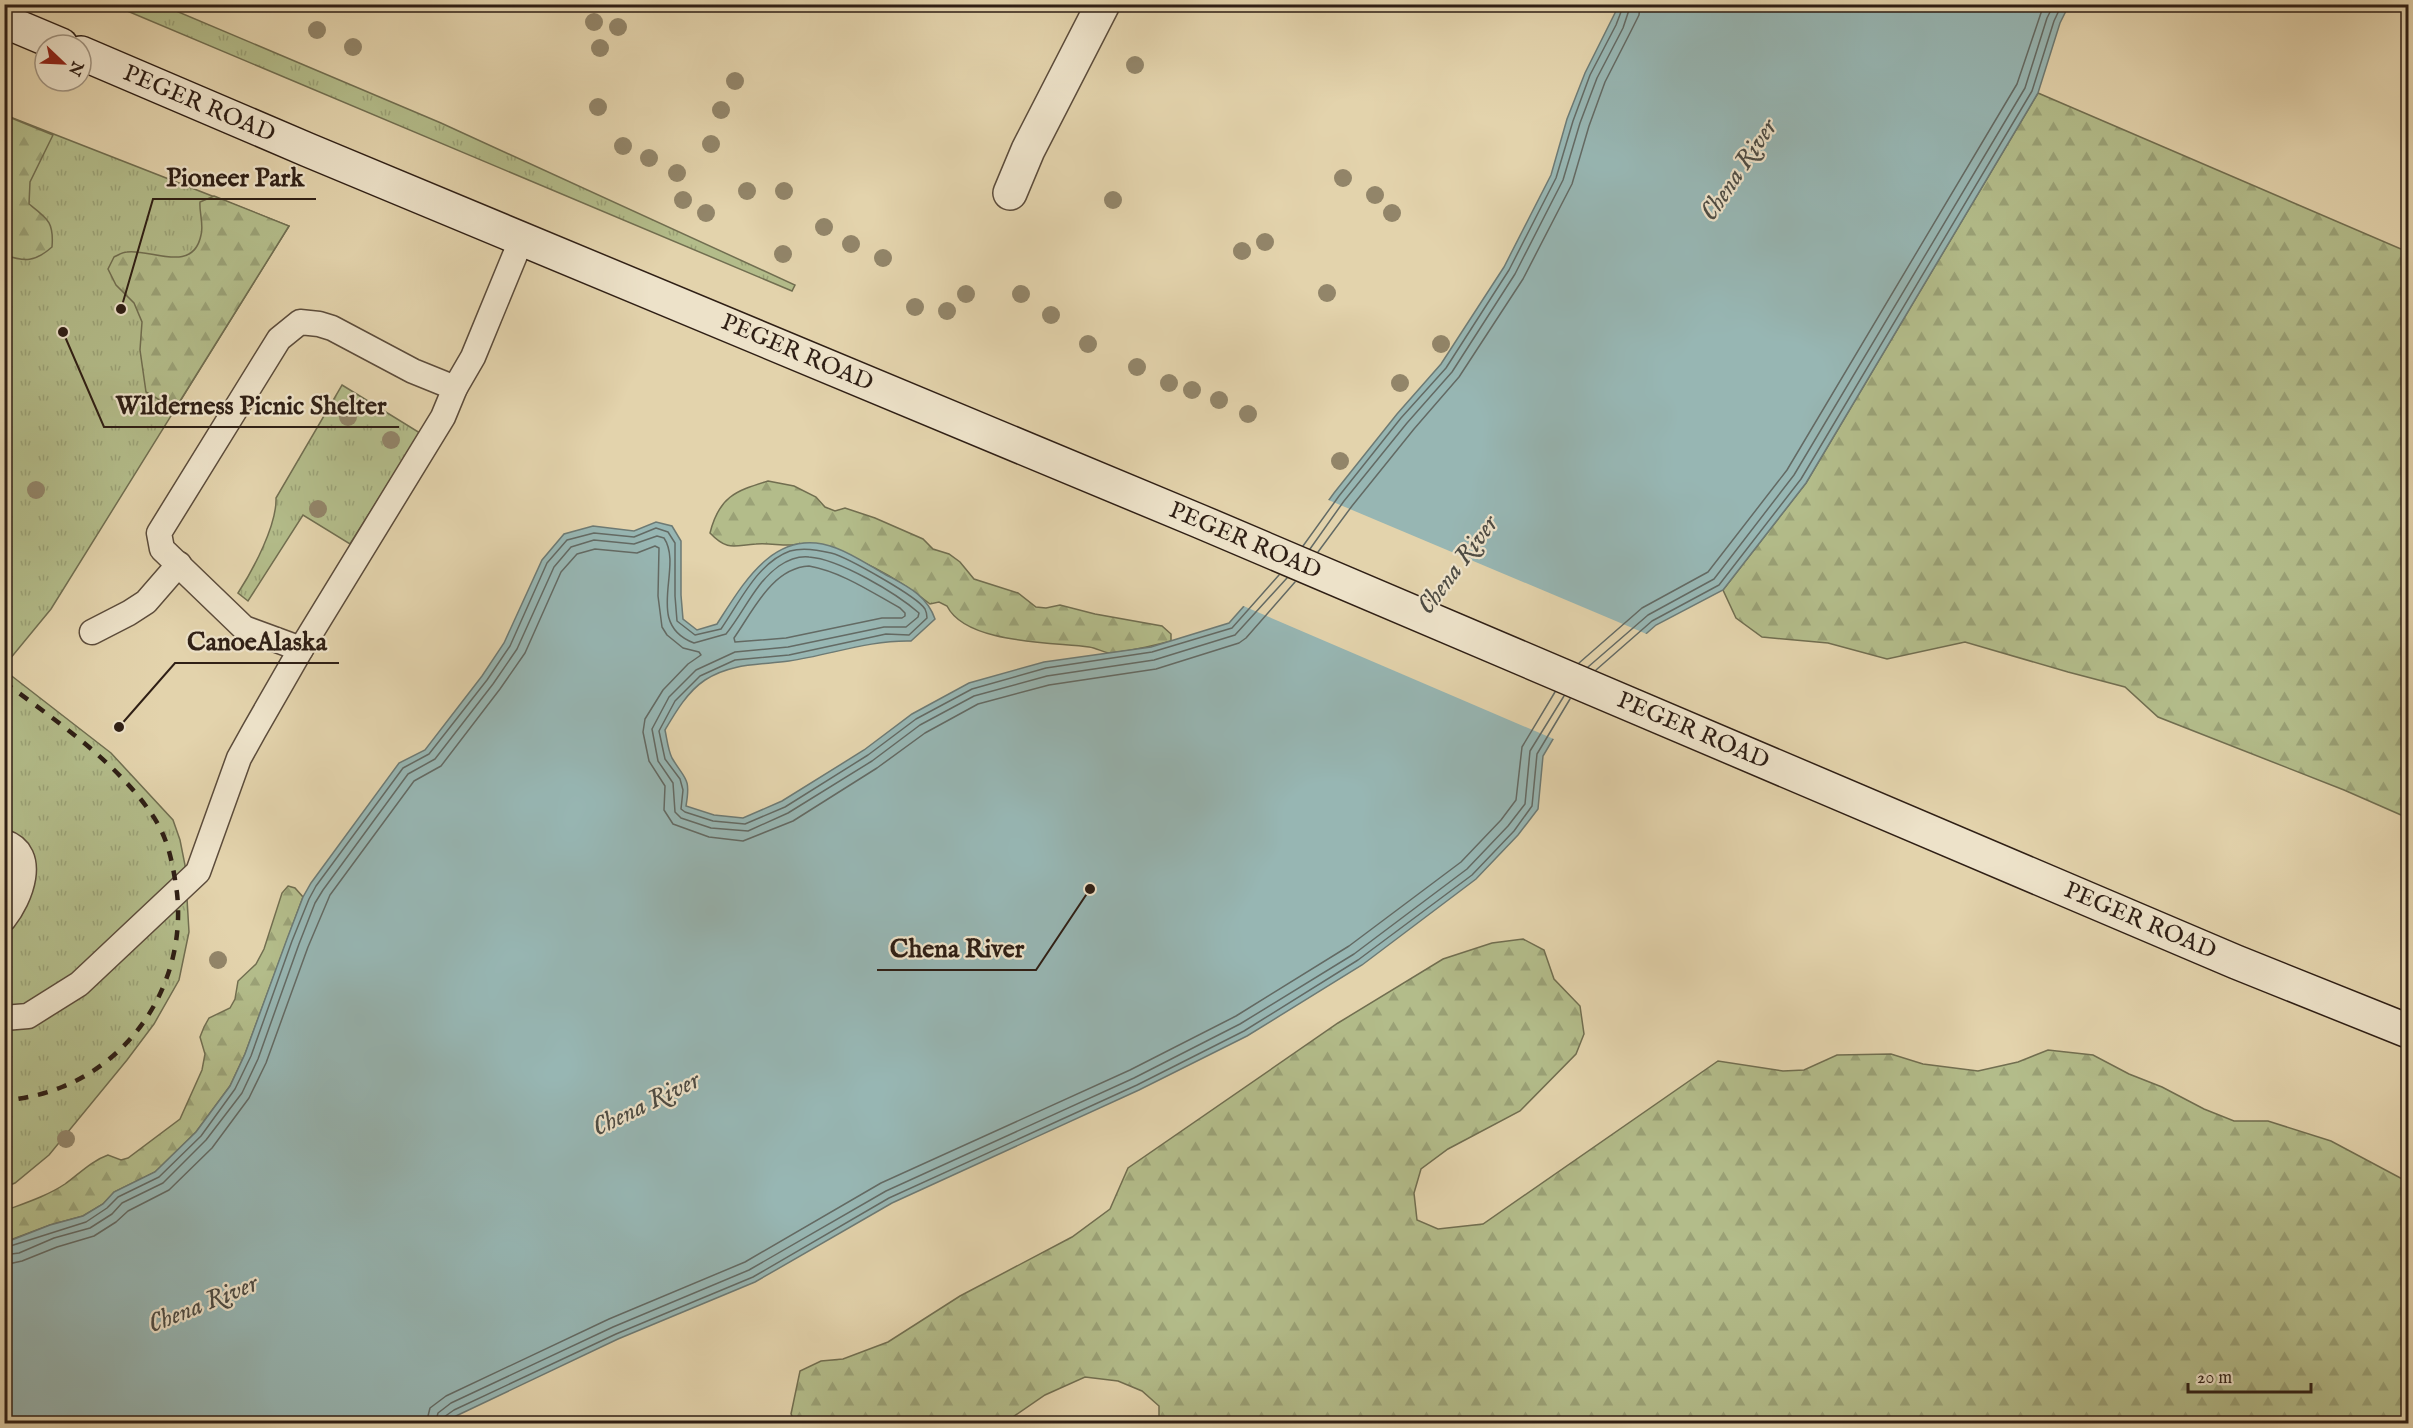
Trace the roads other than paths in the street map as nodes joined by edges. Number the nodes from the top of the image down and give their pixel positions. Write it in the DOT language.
graph roads {
  1 [pos="1103,4"];
  2 [pos="4,21"];
  3 [pos="33,33"];
  4 [pos="93,58"];
  5 [pos="1010,192"];
  6 [pos="522,238"];
  7 [pos="455,388"];
  8 [pos="178,564"];
  9 [pos="92,632"];
  10 [pos="301,649"];
  11 [pos="4,842"];
  12 [pos="4,919"];
  13 [pos="4,1018"];
  14 [pos="2409,1031"];
  1 -- 5 [label="main road"];
  2 -- 3 [label="main road"];
  4 -- 6 [label="main road, PEGER ROAD"];
  6 -- 7 [label="lane"];
  6 -- 14 [label="main road, PEGER ROAD"];
  7 -- 8 [label="lane"];
  7 -- 10 [label="lane"];
  8 -- 9 [label="lane"];
  8 -- 10 [label="lane"];
  10 -- 13 [label="lane"];
  11 -- 12 [label="lane"];
}
